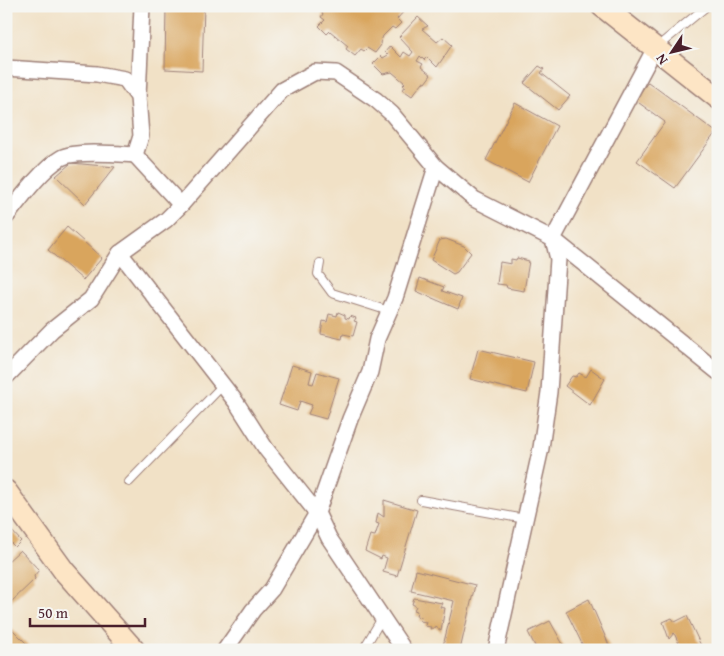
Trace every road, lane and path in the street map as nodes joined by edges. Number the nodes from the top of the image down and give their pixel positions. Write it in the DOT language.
graph roads {
  1 [pos="142,6"];
  2 [pos="602,6"];
  3 [pos="707,6"];
  4 [pos="655,48"];
  5 [pos="6,68"];
  6 [pos="138,97"];
  7 [pos="718,98"];
  8 [pos="135,155"];
  9 [pos="436,167"];
  10 [pos="181,205"];
  11 [pos="6,217"];
  12 [pos="553,239"];
  13 [pos="120,253"];
  14 [pos="320,262"];
  15 [pos="389,311"];
  16 [pos="718,372"];
  17 [pos="6,377"];
  18 [pos="223,385"];
  19 [pos="129,482"];
  20 [pos="6,491"];
  21 [pos="421,500"];
  22 [pos="317,513"];
  23 [pos="524,519"];
  24 [pos="382,618"];
  25 [pos="134,650"];
  26 [pos="225,650"];
  27 [pos="363,650"];
  28 [pos="404,650"];
  29 [pos="496,650"];
  1 -- 6 [label="street"];
  2 -- 4 [label="street"];
  3 -- 4 [label="lane"];
  4 -- 7 [label="street"];
  4 -- 12 [label="street"];
  5 -- 6 [label="street"];
  6 -- 8 [label="street"];
  8 -- 10 [label="street"];
  8 -- 11 [label="street"];
  9 -- 10 [label="street"];
  9 -- 12 [label="street"];
  9 -- 15 [label="street"];
  10 -- 13 [label="street"];
  12 -- 16 [label="street"];
  12 -- 23 [label="street"];
  13 -- 17 [label="street"];
  13 -- 18 [label="street"];
  14 -- 15 [label="lane"];
  15 -- 22 [label="street"];
  18 -- 19 [label="lane"];
  18 -- 22 [label="street"];
  20 -- 25 [label="street"];
  21 -- 23 [label="lane"];
  22 -- 24 [label="street"];
  22 -- 26 [label="street"];
  23 -- 29 [label="street"];
  24 -- 27 [label="lane"];
  24 -- 28 [label="street"];
}
